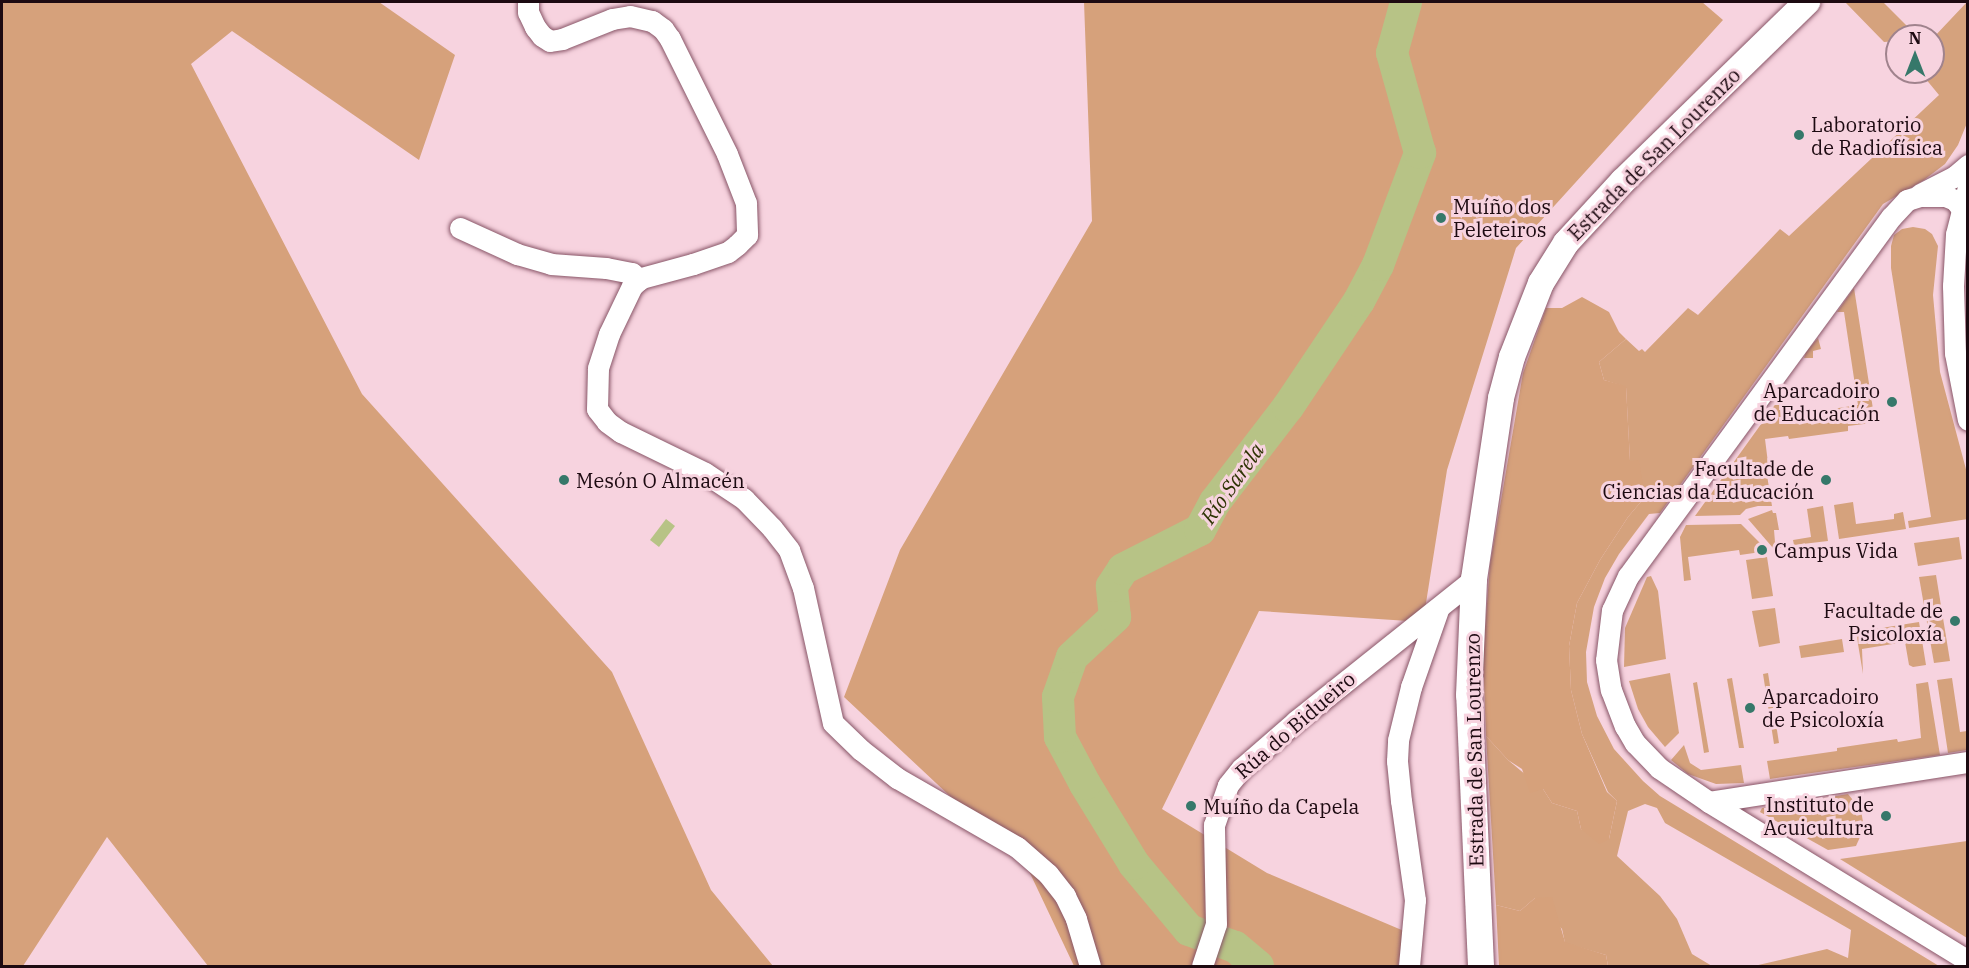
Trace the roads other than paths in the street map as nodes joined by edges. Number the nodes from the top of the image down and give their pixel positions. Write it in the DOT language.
graph roads {
  1 [pos="528,2"];
  2 [pos="1807,2"];
  3 [pos="1968,165"];
  4 [pos="1968,187"];
  5 [pos="1907,200"];
  6 [pos="1960,208"];
  7 [pos="1891,217"];
  8 [pos="460,228"];
  9 [pos="639,280"];
  10 [pos="1968,420"];
  11 [pos="1474,579"];
  12 [pos="1438,610"];
  13 [pos="1968,762"];
  14 [pos="1709,802"];
  15 [pos="1968,961"];
  16 [pos="1090,966"];
  17 [pos="1202,966"];
  18 [pos="1409,966"];
  19 [pos="1480,966"];
  1 -- 9 [label="street"];
  2 -- 11 [label="street, Estrada de San Lourenzo"];
  3 -- 5 [label="street"];
  4 -- 6 [label="street"];
  5 -- 6 [label="street"];
  5 -- 7 [label="street"];
  6 -- 7 [label="street"];
  6 -- 10 [label="street"];
  7 -- 14 [label="street"];
  8 -- 9 [label="street"];
  9 -- 16 [label="street"];
  11 -- 12 [label="street, Rúa do Bidueiro"];
  11 -- 19 [label="street, Estrada de San Lourenzo"];
  12 -- 17 [label="street, Rúa do Bidueiro"];
  12 -- 18 [label="street"];
  13 -- 14 [label="street"];
  14 -- 15 [label="street"];
}
